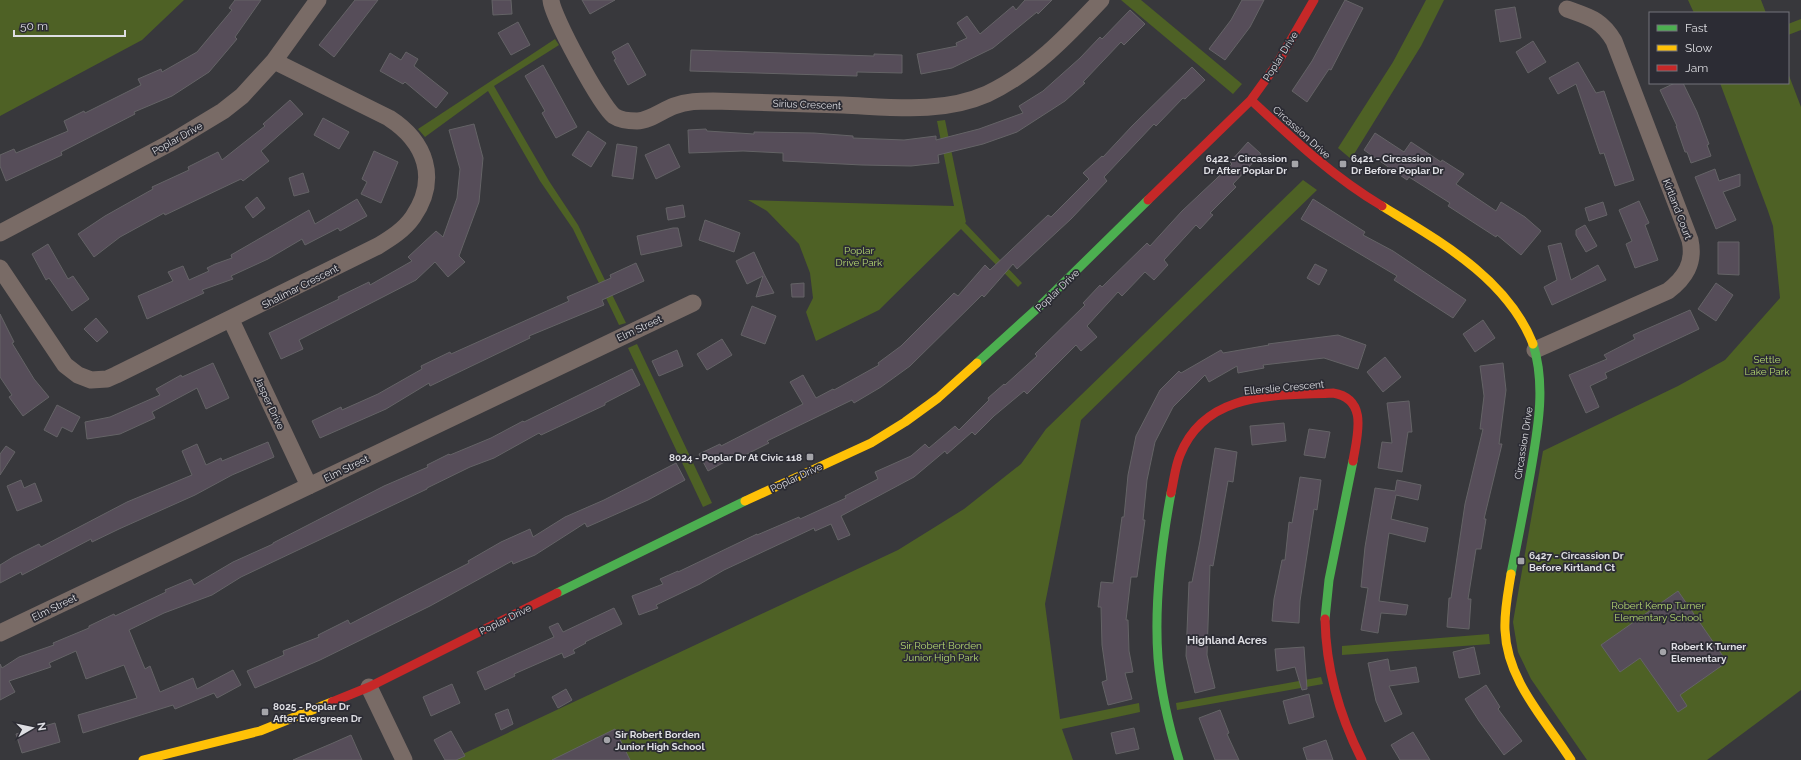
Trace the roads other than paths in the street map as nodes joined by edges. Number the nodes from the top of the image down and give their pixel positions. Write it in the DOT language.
graph roads {
  1 [pos="318,0"];
  2 [pos="552,0"];
  3 [pos="1101,0"];
  4 [pos="1314,0"];
  5 [pos="1567,9"];
  6 [pos="274,61"];
  7 [pos="1251,100"];
  8 [pos="0,233"];
  9 [pos="0,268"];
  10 [pos="693,303"];
  11 [pos="231,320"];
  12 [pos="1535,350"];
  13 [pos="309,486"];
  14 [pos="0,633"];
  15 [pos="369,687"];
  16 [pos="143,760"];
  17 [pos="404,760"];
  18 [pos="1179,760"];
  19 [pos="1362,760"];
  20 [pos="1571,760"];
  1 -- 6 [label="street, Poplar Drive"];
  2 -- 3 [label="street, Sirius Crescent"];
  4 -- 7 [label="street, Poplar Drive"];
  5 -- 12 [label="street, Kirtland Court"];
  6 -- 8 [label="street, Poplar Drive"];
  6 -- 11 [label="street, Shalimar Crescent"];
  7 -- 12 [label="street, Circassion Drive"];
  7 -- 15 [label="street, Poplar Drive"];
  9 -- 11 [label="street, Shalimar Crescent"];
  10 -- 13 [label="street, Elm Street"];
  11 -- 13 [label="street, Jasper Drive"];
  12 -- 20 [label="street, Circassion Drive"];
  13 -- 14 [label="street, Elm Street"];
  15 -- 16 [label="street, Poplar Drive"];
  15 -- 17 [label="street"];
  18 -- 19 [label="street, Ellerslie Crescent"];
}
